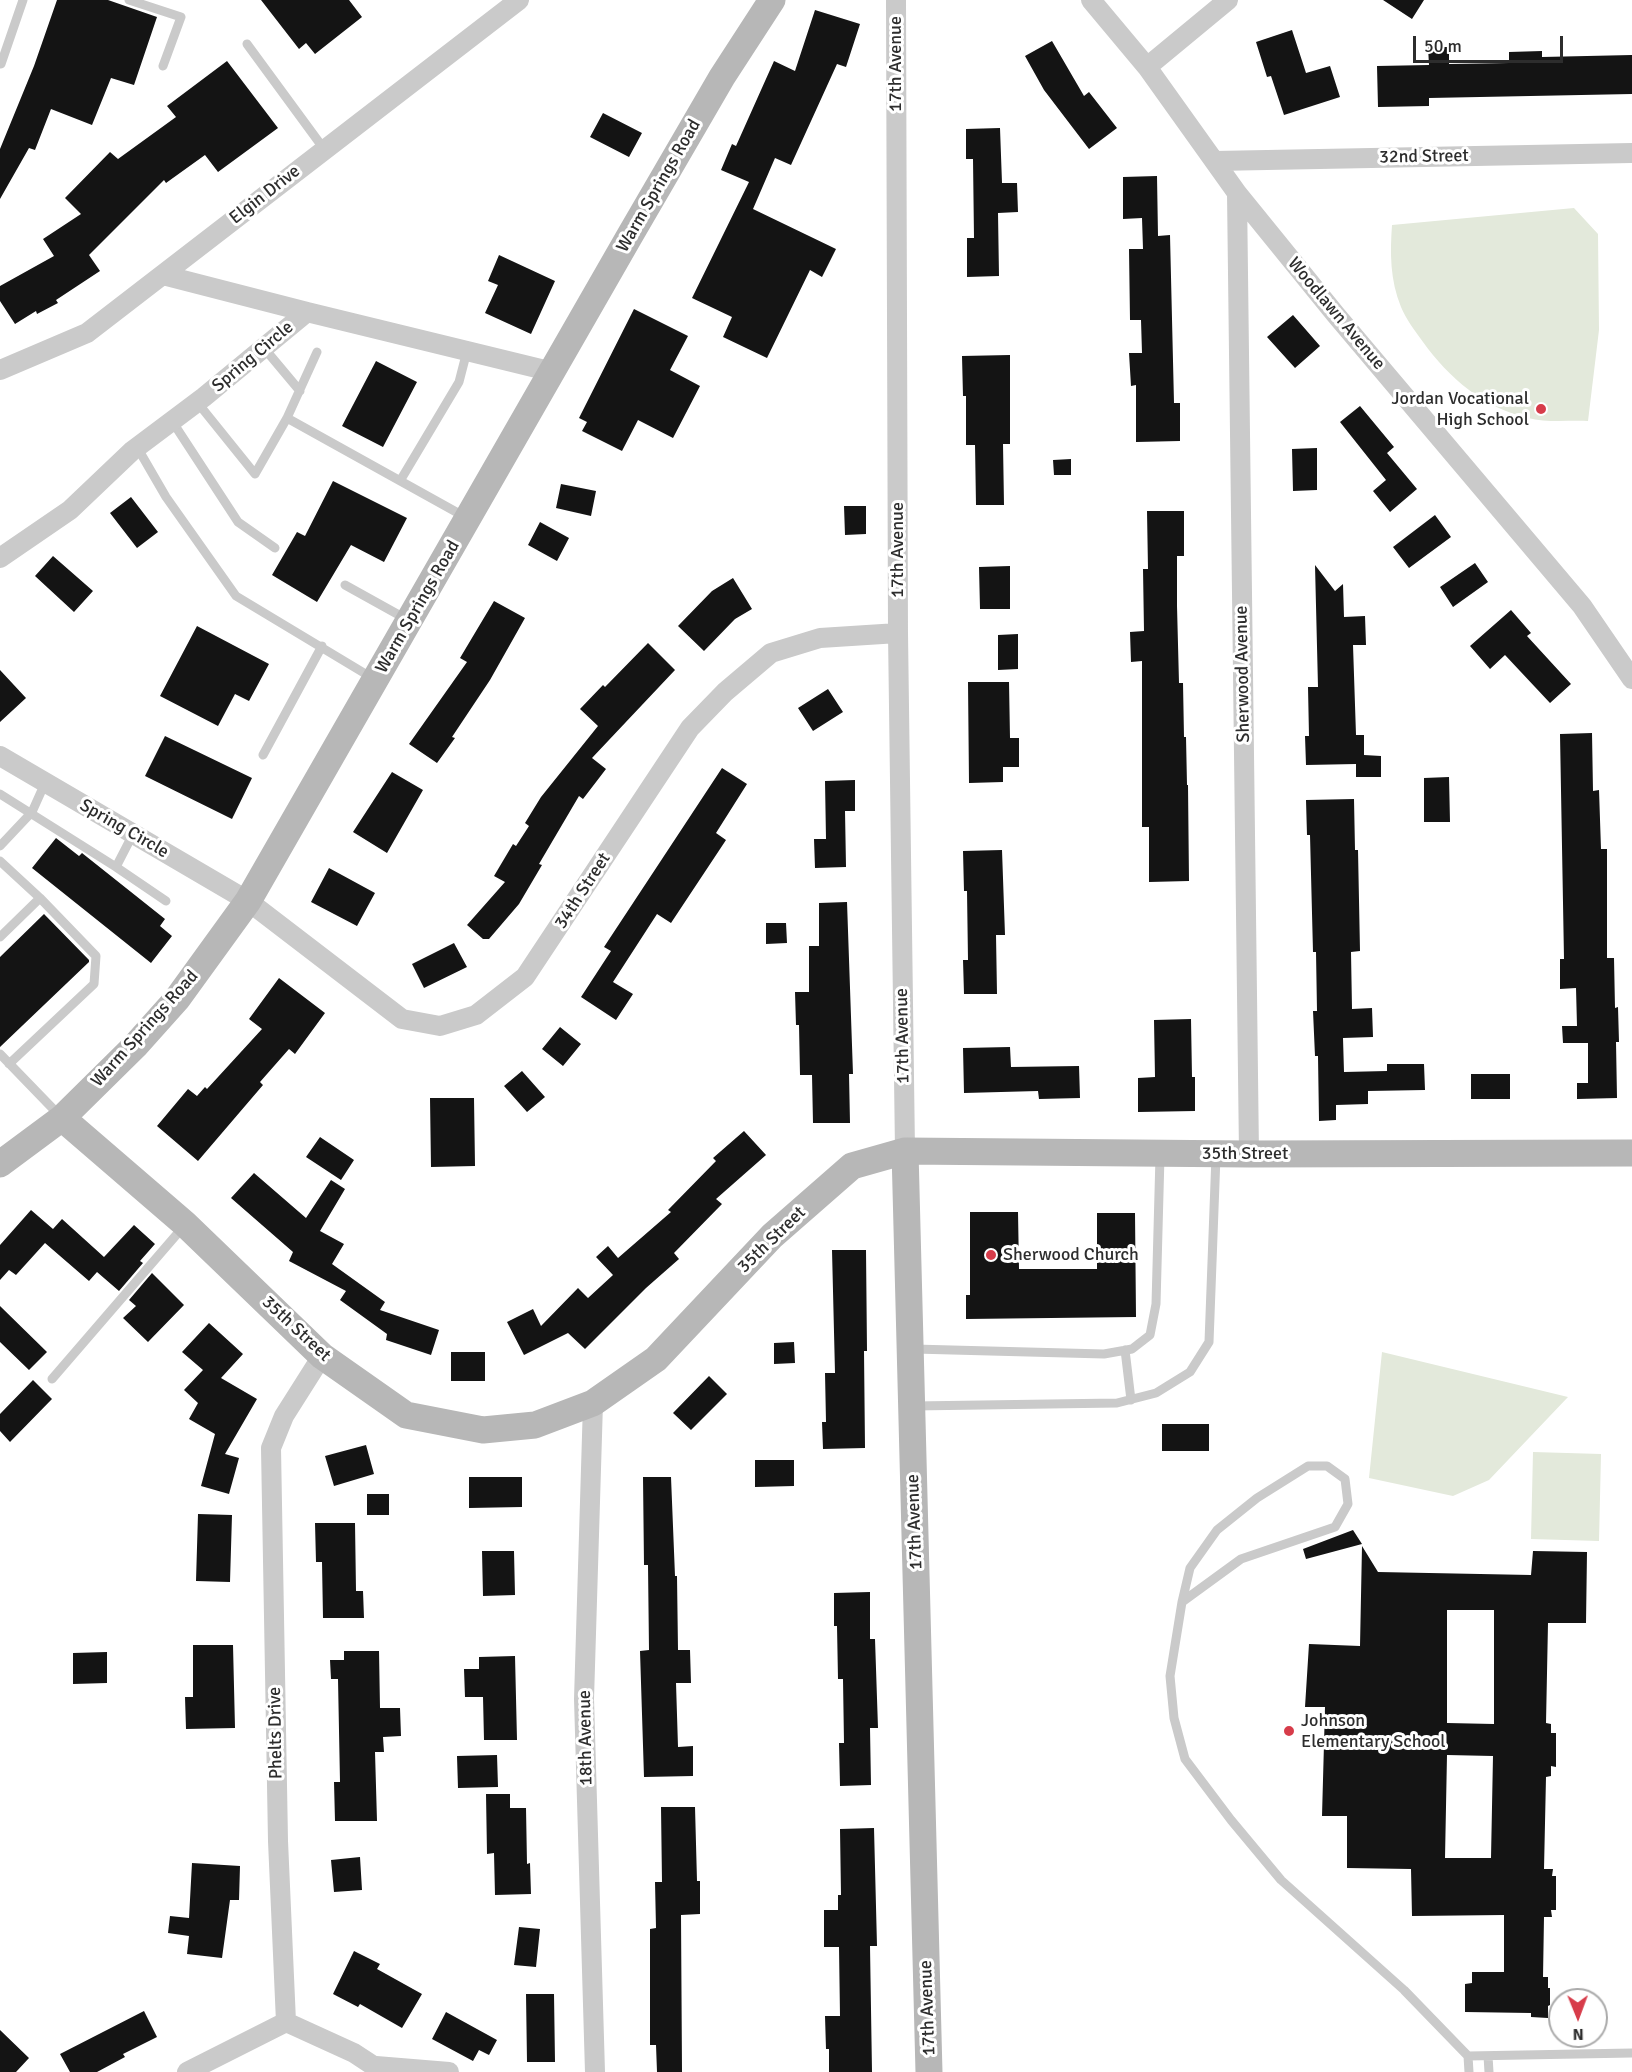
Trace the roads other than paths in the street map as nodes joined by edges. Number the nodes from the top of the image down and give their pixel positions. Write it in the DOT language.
graph roads {
  1 [pos="23,0"];
  2 [pos="129,0"];
  3 [pos="519,0"];
  4 [pos="772,0"];
  5 [pos="896,0"];
  6 [pos="1091,0"];
  7 [pos="1228,0"];
  8 [pos="247,44"];
  9 [pos="1,64"];
  10 [pos="163,66"];
  11 [pos="1147,67"];
  12 [pos="324,149"];
  13 [pos="1632,153"];
  14 [pos="1215,161"];
  15 [pos="1237,194"];
  16 [pos="163,275"];
  17 [pos="307,312"];
  18 [pos="264,348"];
  19 [pos="467,351"];
  20 [pos="317,352"];
  21 [pos="0,370"];
  22 [pos="553,372"];
  23 [pos="300,391"];
  24 [pos="197,402"];
  25 [pos="287,418"];
  26 [pos="172,421"];
  27 [pos="137,447"];
  28 [pos="400,481"];
  29 [pos="469,519"];
  30 [pos="275,548"];
  31 [pos="0,558"];
  32 [pos="345,585"];
  33 [pos="410,621"];
  34 [pos="898,633"];
  35 [pos="322,646"];
  36 [pos="1632,679"];
  37 [pos="376,680"];
  38 [pos="262,755"];
  39 [pos="0,756"];
  40 [pos="45,783"];
  41 [pos="0,794"];
  42 [pos="32,812"];
  43 [pos="133,834"];
  44 [pos="0,846"];
  45 [pos="0,861"];
  46 [pos="116,867"];
  47 [pos="40,898"];
  48 [pos="166,901"];
  49 [pos="248,901"];
  50 [pos="0,937"];
  51 [pos="0,1054"];
  52 [pos="9,1064"];
  53 [pos="62,1118"];
  54 [pos="905,1151"];
  55 [pos="1632,1153"];
  56 [pos="1160,1154"];
  57 [pos="1216,1154"];
  58 [pos="1250,1154"];
  59 [pos="0,1164"];
  60 [pos="185,1224"];
  61 [pos="910,1349"];
  62 [pos="1125,1350"];
  63 [pos="322,1356"];
  64 [pos="52,1379"];
  65 [pos="1131,1400"];
  66 [pos="593,1403"];
  67 [pos="912,1406"];
  68 [pos="1182,1602"];
  69 [pos="286,2022"];
  70 [pos="1632,2053"];
  71 [pos="1468,2056"];
  72 [pos="1488,2056"];
  73 [pos="380,2069"];
  74 [pos="187,2072"];
  75 [pos="449,2072"];
  76 [pos="595,2072"];
  77 [pos="930,2072"];
  78 [pos="1469,2072"];
  79 [pos="1489,2072"];
  1 -- 9 [label="lane"];
  2 -- 10 [label="lane"];
  3 -- 12 [label="street, Elgin Drive"];
  4 -- 22 [label="street, Warm Springs Road"];
  5 -- 34 [label="street, 17th Avenue"];
  6 -- 11 [label="street, Woodlawn Avenue"];
  7 -- 11 [label="street"];
  8 -- 12 [label="lane"];
  11 -- 14 [label="street, Woodlawn Avenue"];
  12 -- 16 [label="street, Elgin Drive"];
  13 -- 14 [label="street, 32nd Street"];
  14 -- 15 [label="street, Woodlawn Avenue"];
  15 -- 36 [label="street, Woodlawn Avenue"];
  15 -- 58 [label="street, Sherwood Avenue"];
  16 -- 17 [label="street"];
  16 -- 21 [label="street, Elgin Drive"];
  17 -- 18 [label="street, Spring Circle"];
  17 -- 19 [label="street, Spring Circle"];
  18 -- 23 [label="lane"];
  18 -- 24 [label="street, Spring Circle"];
  19 -- 22 [label="street, Spring Circle"];
  19 -- 28 [label="lane"];
  20 -- 23 [label="lane"];
  22 -- 29 [label="street, Warm Springs Road"];
  23 -- 25 [label="lane"];
  24 -- 25 [label="lane"];
  24 -- 26 [label="street, Spring Circle"];
  25 -- 28 [label="lane"];
  26 -- 27 [label="street, Spring Circle"];
  26 -- 30 [label="lane"];
  27 -- 31 [label="street, Spring Circle"];
  27 -- 35 [label="lane"];
  28 -- 29 [label="lane"];
  29 -- 33 [label="street, Warm Springs Road"];
  32 -- 33 [label="lane"];
  33 -- 37 [label="street, Warm Springs Road"];
  34 -- 49 [label="street, 34th Street"];
  34 -- 54 [label="street, 17th Avenue"];
  35 -- 37 [label="lane"];
  35 -- 38 [label="lane"];
  37 -- 49 [label="street, Warm Springs Road"];
  39 -- 40 [label="street, Spring Circle"];
  40 -- 42 [label="lane"];
  40 -- 43 [label="street, Spring Circle"];
  41 -- 42 [label="lane"];
  42 -- 44 [label="lane"];
  42 -- 46 [label="lane"];
  43 -- 46 [label="lane"];
  43 -- 49 [label="street, Spring Circle"];
  45 -- 47 [label="lane"];
  46 -- 48 [label="lane"];
  47 -- 50 [label="lane"];
  47 -- 52 [label="lane"];
  49 -- 53 [label="street, Warm Springs Road"];
  51 -- 52 [label="lane"];
  52 -- 53 [label="lane"];
  53 -- 59 [label="street, Warm Springs Road"];
  53 -- 60 [label="street, 35th Street"];
  54 -- 56 [label="street, 35th Street"];
  54 -- 61 [label="street, 17th Avenue"];
  54 -- 66 [label="street, 35th Street"];
  55 -- 58 [label="street, 35th Street"];
  56 -- 57 [label="street, 35th Street"];
  56 -- 62 [label="lane"];
  57 -- 58 [label="street, 35th Street"];
  57 -- 65 [label="lane"];
  60 -- 63 [label="street, 35th Street"];
  60 -- 64 [label="lane"];
  61 -- 62 [label="lane"];
  61 -- 67 [label="street, 17th Avenue"];
  62 -- 65 [label="lane"];
  63 -- 66 [label="street, 35th Street"];
  63 -- 69 [label="street, Phelts Drive"];
  65 -- 67 [label="lane"];
  66 -- 76 [label="street, 18th Avenue"];
  67 -- 77 [label="street, 17th Avenue"];
  68 -- 68 [label="lane"];
  68 -- 71 [label="lane"];
  69 -- 73 [label="street"];
  69 -- 74 [label="street"];
  70 -- 72 [label="lane"];
  71 -- 72 [label="lane"];
  71 -- 78 [label="lane"];
  72 -- 79 [label="lane"];
  73 -- 75 [label="street"];
}
